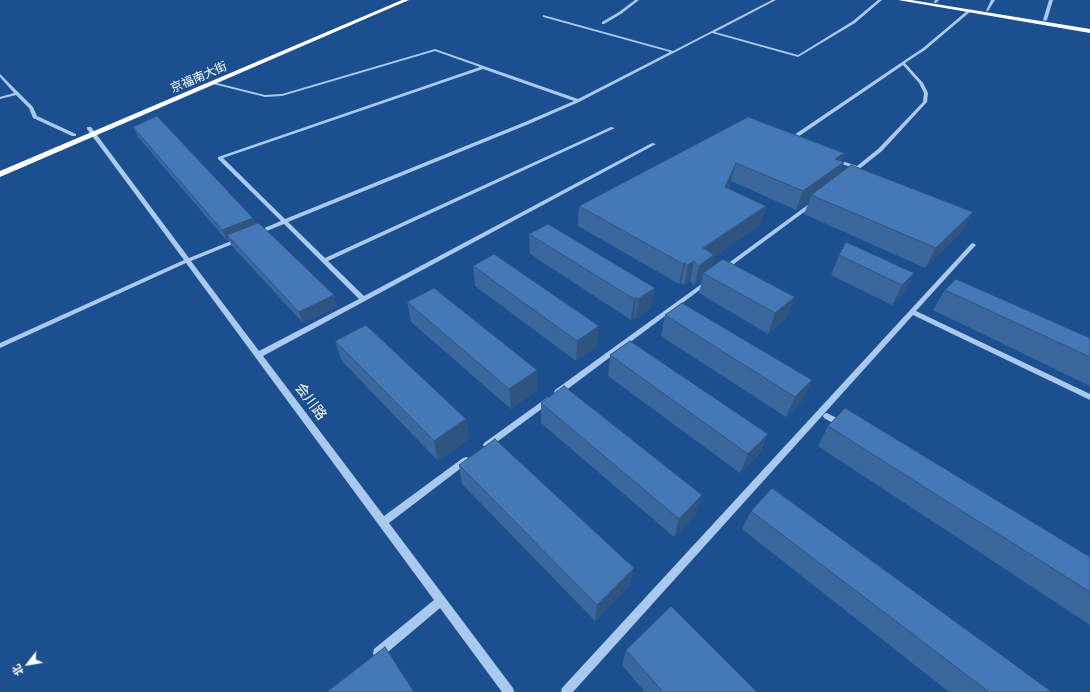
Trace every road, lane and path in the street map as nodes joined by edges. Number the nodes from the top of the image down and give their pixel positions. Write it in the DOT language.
graph roads {
  1 [pos="393,0"];
  2 [pos="406,0"];
  3 [pos="637,0"];
  4 [pos="774,0"];
  5 [pos="880,0"];
  6 [pos="901,0"];
  7 [pos="923,0"];
  8 [pos="993,0"];
  9 [pos="1051,0"];
  10 [pos="936,1"];
  11 [pos="987,10"];
  12 [pos="969,11"];
  13 [pos="544,16"];
  14 [pos="1045,20"];
  15 [pos="603,22"];
  16 [pos="1090,27"];
  17 [pos="1090,31"];
  18 [pos="712,32"];
  19 [pos="674,52"];
  20 [pos="903,63"];
  21 [pos="484,67"];
  22 [pos="0,75"];
  23 [pos="214,83"];
  24 [pos="17,93"];
  25 [pos="0,98"];
  26 [pos="578,101"];
  27 [pos="613,128"];
  28 [pos="91,132"];
  29 [pos="74,135"];
  30 [pos="654,144"];
  31 [pos="794,145"];
  32 [pos="829,158"];
  33 [pos="14,160"];
  34 [pos="857,168"];
  35 [pos="0,174"];
  36 [pos="847,177"];
  37 [pos="818,200"];
  38 [pos="284,221"];
  39 [pos="251,235"];
  40 [pos="244,238"];
  41 [pos="973,245"];
  42 [pos="188,260"];
  43 [pos="324,261"];
  44 [pos="722,271"];
  45 [pos="715,276"];
  46 [pos="363,299"];
  47 [pos="912,312"];
  48 [pos="0,346"];
  49 [pos="258,355"];
  50 [pos="1090,397"];
  51 [pos="827,416"];
  52 [pos="847,428"];
  53 [pos="479,451"];
  54 [pos="472,456"];
  55 [pos="383,522"];
  56 [pos="441,601"];
  57 [pos="370,658"];
  58 [pos="509,692"];
  59 [pos="566,692"];
  1 -- 28 [label="highway, 京福南大街"];
  2 -- 23 [label="highway, 京福南大街"];
  3 -- 15 [label="street"];
  4 -- 18 [label="street"];
  5 -- 18 [label="street"];
  6 -- 12 [label="highway"];
  7 -- 10 [label="highway"];
  8 -- 11 [label="street"];
  9 -- 14 [label="street"];
  10 -- 11 [label="highway"];
  11 -- 14 [label="highway"];
  12 -- 17 [label="highway"];
  12 -- 20 [label="street"];
  13 -- 19 [label="street"];
  14 -- 16 [label="highway"];
  18 -- 19 [label="street"];
  19 -- 26 [label="street"];
  20 -- 31 [label="street"];
  20 -- 34 [label="street"];
  21 -- 23 [label="street"];
  21 -- 26 [label="street"];
  21 -- 38 [label="street"];
  22 -- 24 [label="street"];
  23 -- 28 [label="highway, 京福南大街"];
  24 -- 25 [label="street"];
  24 -- 29 [label="street"];
  26 -- 38 [label="street"];
  27 -- 43 [label="street"];
  28 -- 29 [label="highway, 京福南大街"];
  28 -- 35 [label="highway, 京福南大街"];
  28 -- 42 [label="street, 会川路"];
  29 -- 33 [label="highway, 京福南大街"];
  30 -- 46 [label="street"];
  32 -- 34 [label="street"];
  34 -- 36 [label="street"];
  37 -- 44 [label="street"];
  38 -- 39 [label="street"];
  38 -- 43 [label="street"];
  40 -- 42 [label="street"];
  41 -- 47 [label="street"];
  42 -- 48 [label="street"];
  42 -- 49 [label="street, 会川路"];
  43 -- 46 [label="street"];
  45 -- 53 [label="street"];
  46 -- 49 [label="street"];
  47 -- 50 [label="street"];
  47 -- 59 [label="street"];
  49 -- 55 [label="street, 会川路"];
  51 -- 52 [label="street"];
  54 -- 55 [label="street"];
  55 -- 56 [label="street, 会川路"];
  56 -- 57 [label="street"];
  56 -- 58 [label="street, 会川路"];
}
